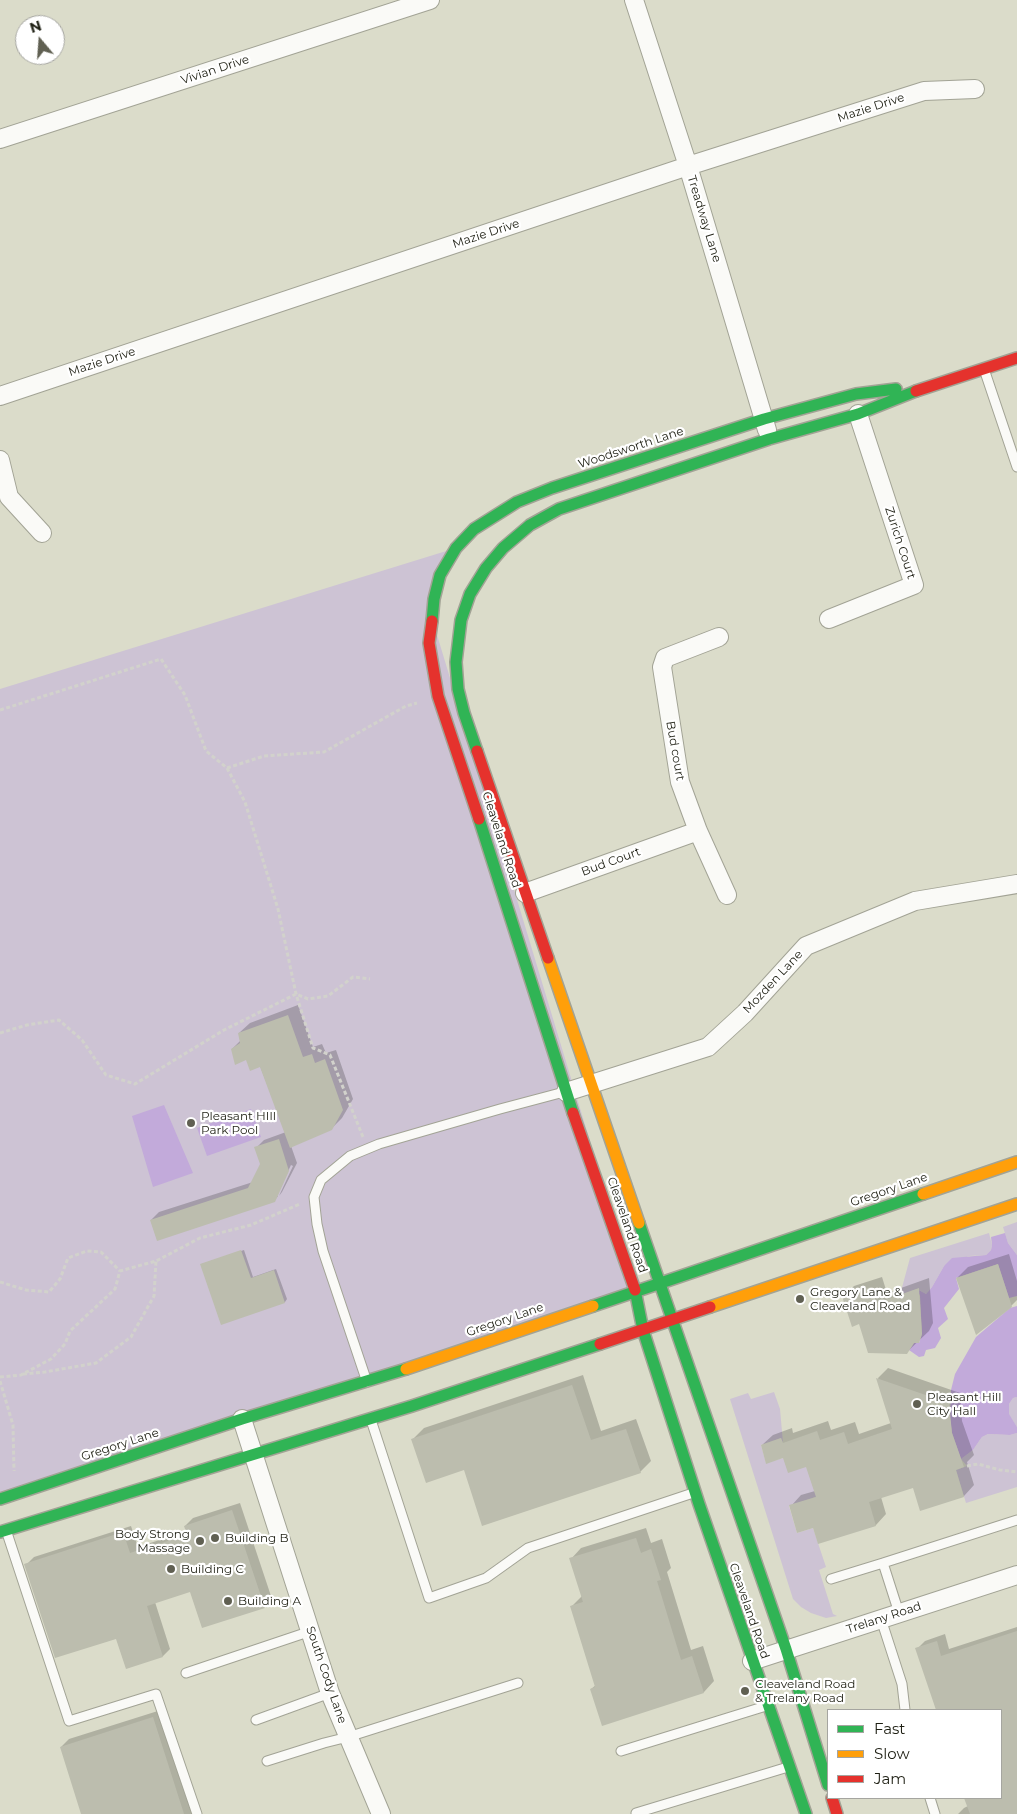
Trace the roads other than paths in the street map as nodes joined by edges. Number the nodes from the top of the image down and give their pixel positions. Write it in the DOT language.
graph roads {
  1 [pos="430,0"];
  2 [pos="634,0"];
  3 [pos="975,89"];
  4 [pos="0,139"];
  5 [pos="688,166"];
  6 [pos="1017,358"];
  7 [pos="984,368"];
  8 [pos="928,386"];
  9 [pos="0,396"];
  10 [pos="858,414"];
  11 [pos="764,419"];
  12 [pos="769,439"];
  13 [pos="0,460"];
  14 [pos="1017,467"];
  15 [pos="42,533"];
  16 [pos="829,619"];
  17 [pos="719,636"];
  18 [pos="429,643"];
  19 [pos="456,662"];
  20 [pos="698,831"];
  21 [pos="1017,884"];
  22 [pos="525,893"];
  23 [pos="727,895"];
  24 [pos="590,1084"];
  25 [pos="566,1092"];
  26 [pos="1017,1162"];
  27 [pos="1017,1204"];
  28 [pos="659,1283"];
  29 [pos="635,1290"];
  30 [pos="673,1320"];
  31 [pos="643,1330"];
  32 [pos="367,1382"];
  33 [pos="242,1419"];
  34 [pos="371,1419"];
  35 [pos="254,1456"];
  36 [pos="695,1492"];
  37 [pos="0,1499"];
  38 [pos="1017,1520"];
  39 [pos="3,1531"];
  40 [pos="883,1563"];
  41 [pos="1017,1575"];
  42 [pos="831,1580"];
  43 [pos="899,1613"];
  44 [pos="881,1618"];
  45 [pos="311,1631"];
  46 [pos="786,1649"];
  47 [pos="752,1661"];
  48 [pos="186,1672"];
  49 [pos="518,1683"];
  50 [pos="330,1693"];
  51 [pos="768,1705"];
  52 [pos="905,1709"];
  53 [pos="256,1720"];
  54 [pos="348,1737"];
  55 [pos="621,1752"];
  56 [pos="267,1760"];
  57 [pos="790,1766"];
  58 [pos="827,1782"];
  59 [pos="832,1799"];
  60 [pos="930,1799"];
  61 [pos="197,1814"];
  62 [pos="381,1814"];
  63 [pos="636,1814"];
  64 [pos="806,1814"];
  65 [pos="837,1814"];
  66 [pos="935,1814"];
  1 -- 4 [label="street, Vivian Drive"];
  2 -- 5 [label="street, Treadway Lane"];
  3 -- 5 [label="street, Mazie Drive"];
  5 -- 9 [label="street, Mazie Drive"];
  5 -- 11 [label="street, Treadway Lane"];
  6 -- 7 [label="street, Woodsworth Lane"];
  7 -- 8 [label="street, Woodsworth Lane"];
  7 -- 14 [label="lane"];
  8 -- 10 [label="street, Woodsworth Lane"];
  8 -- 11 [label="street, Woodsworth Lane"];
  10 -- 12 [label="street, Woodsworth Lane"];
  10 -- 16 [label="street, Zurich Court"];
  11 -- 12 [label="street, Treadway Lane"];
  11 -- 18 [label="street, Woodsworth Lane"];
  12 -- 19 [label="street, Woodsworth Lane"];
  13 -- 15 [label="street"];
  17 -- 20 [label="street, Bud court"];
  18 -- 25 [label="street, Cleaveland Road"];
  19 -- 22 [label="street, Cleaveland Road"];
  20 -- 22 [label="street, Bud Court"];
  20 -- 23 [label="street, Bud court"];
  21 -- 24 [label="street, Mozden Lane"];
  22 -- 24 [label="street, Cleaveland Road"];
  24 -- 25 [label="street, Mozden Lane"];
  24 -- 28 [label="street, Cleaveland Road"];
  25 -- 29 [label="street, Cleaveland Road"];
  25 -- 32 [label="lane"];
  26 -- 28 [label="street, Gregory Lane"];
  27 -- 30 [label="street"];
  28 -- 29 [label="street, Gregory Lane"];
  28 -- 30 [label="street, Cleaveland Road"];
  29 -- 31 [label="street, Cleaveland Road"];
  29 -- 32 [label="street, Gregory Lane"];
  30 -- 31 [label="street"];
  30 -- 46 [label="street, Cleaveland Road"];
  31 -- 34 [label="street"];
  31 -- 36 [label="street, Cleaveland Road"];
  32 -- 33 [label="street, Gregory Lane"];
  33 -- 35 [label="street, South Cody Lane"];
  33 -- 37 [label="street, Gregory Lane"];
  34 -- 35 [label="street"];
  34 -- 36 [label="lane"];
  35 -- 39 [label="street"];
  35 -- 45 [label="street, South Cody Lane"];
  36 -- 47 [label="street, Cleaveland Road"];
  38 -- 40 [label="lane"];
  39 -- 61 [label="lane"];
  40 -- 42 [label="lane"];
  40 -- 43 [label="lane"];
  41 -- 43 [label="street, Trelany Road"];
  43 -- 44 [label="street, Trelany Road"];
  44 -- 46 [label="street, Trelany Road"];
  44 -- 52 [label="lane"];
  45 -- 48 [label="lane"];
  45 -- 50 [label="street, South Cody Lane"];
  46 -- 47 [label="street, Trelany Road"];
  46 -- 58 [label="street, Cleaveland Road"];
  47 -- 51 [label="street, Cleaveland Road"];
  49 -- 54 [label="lane"];
  50 -- 53 [label="lane"];
  50 -- 54 [label="street, South Cody Lane"];
  51 -- 55 [label="lane"];
  51 -- 57 [label="street, Cleaveland Road"];
  54 -- 56 [label="lane"];
  54 -- 62 [label="street, South Cody Lane"];
  57 -- 63 [label="lane"];
  57 -- 64 [label="street, Cleaveland Road"];
  59 -- 65 [label="street"];
  60 -- 66 [label="lane"];
}
